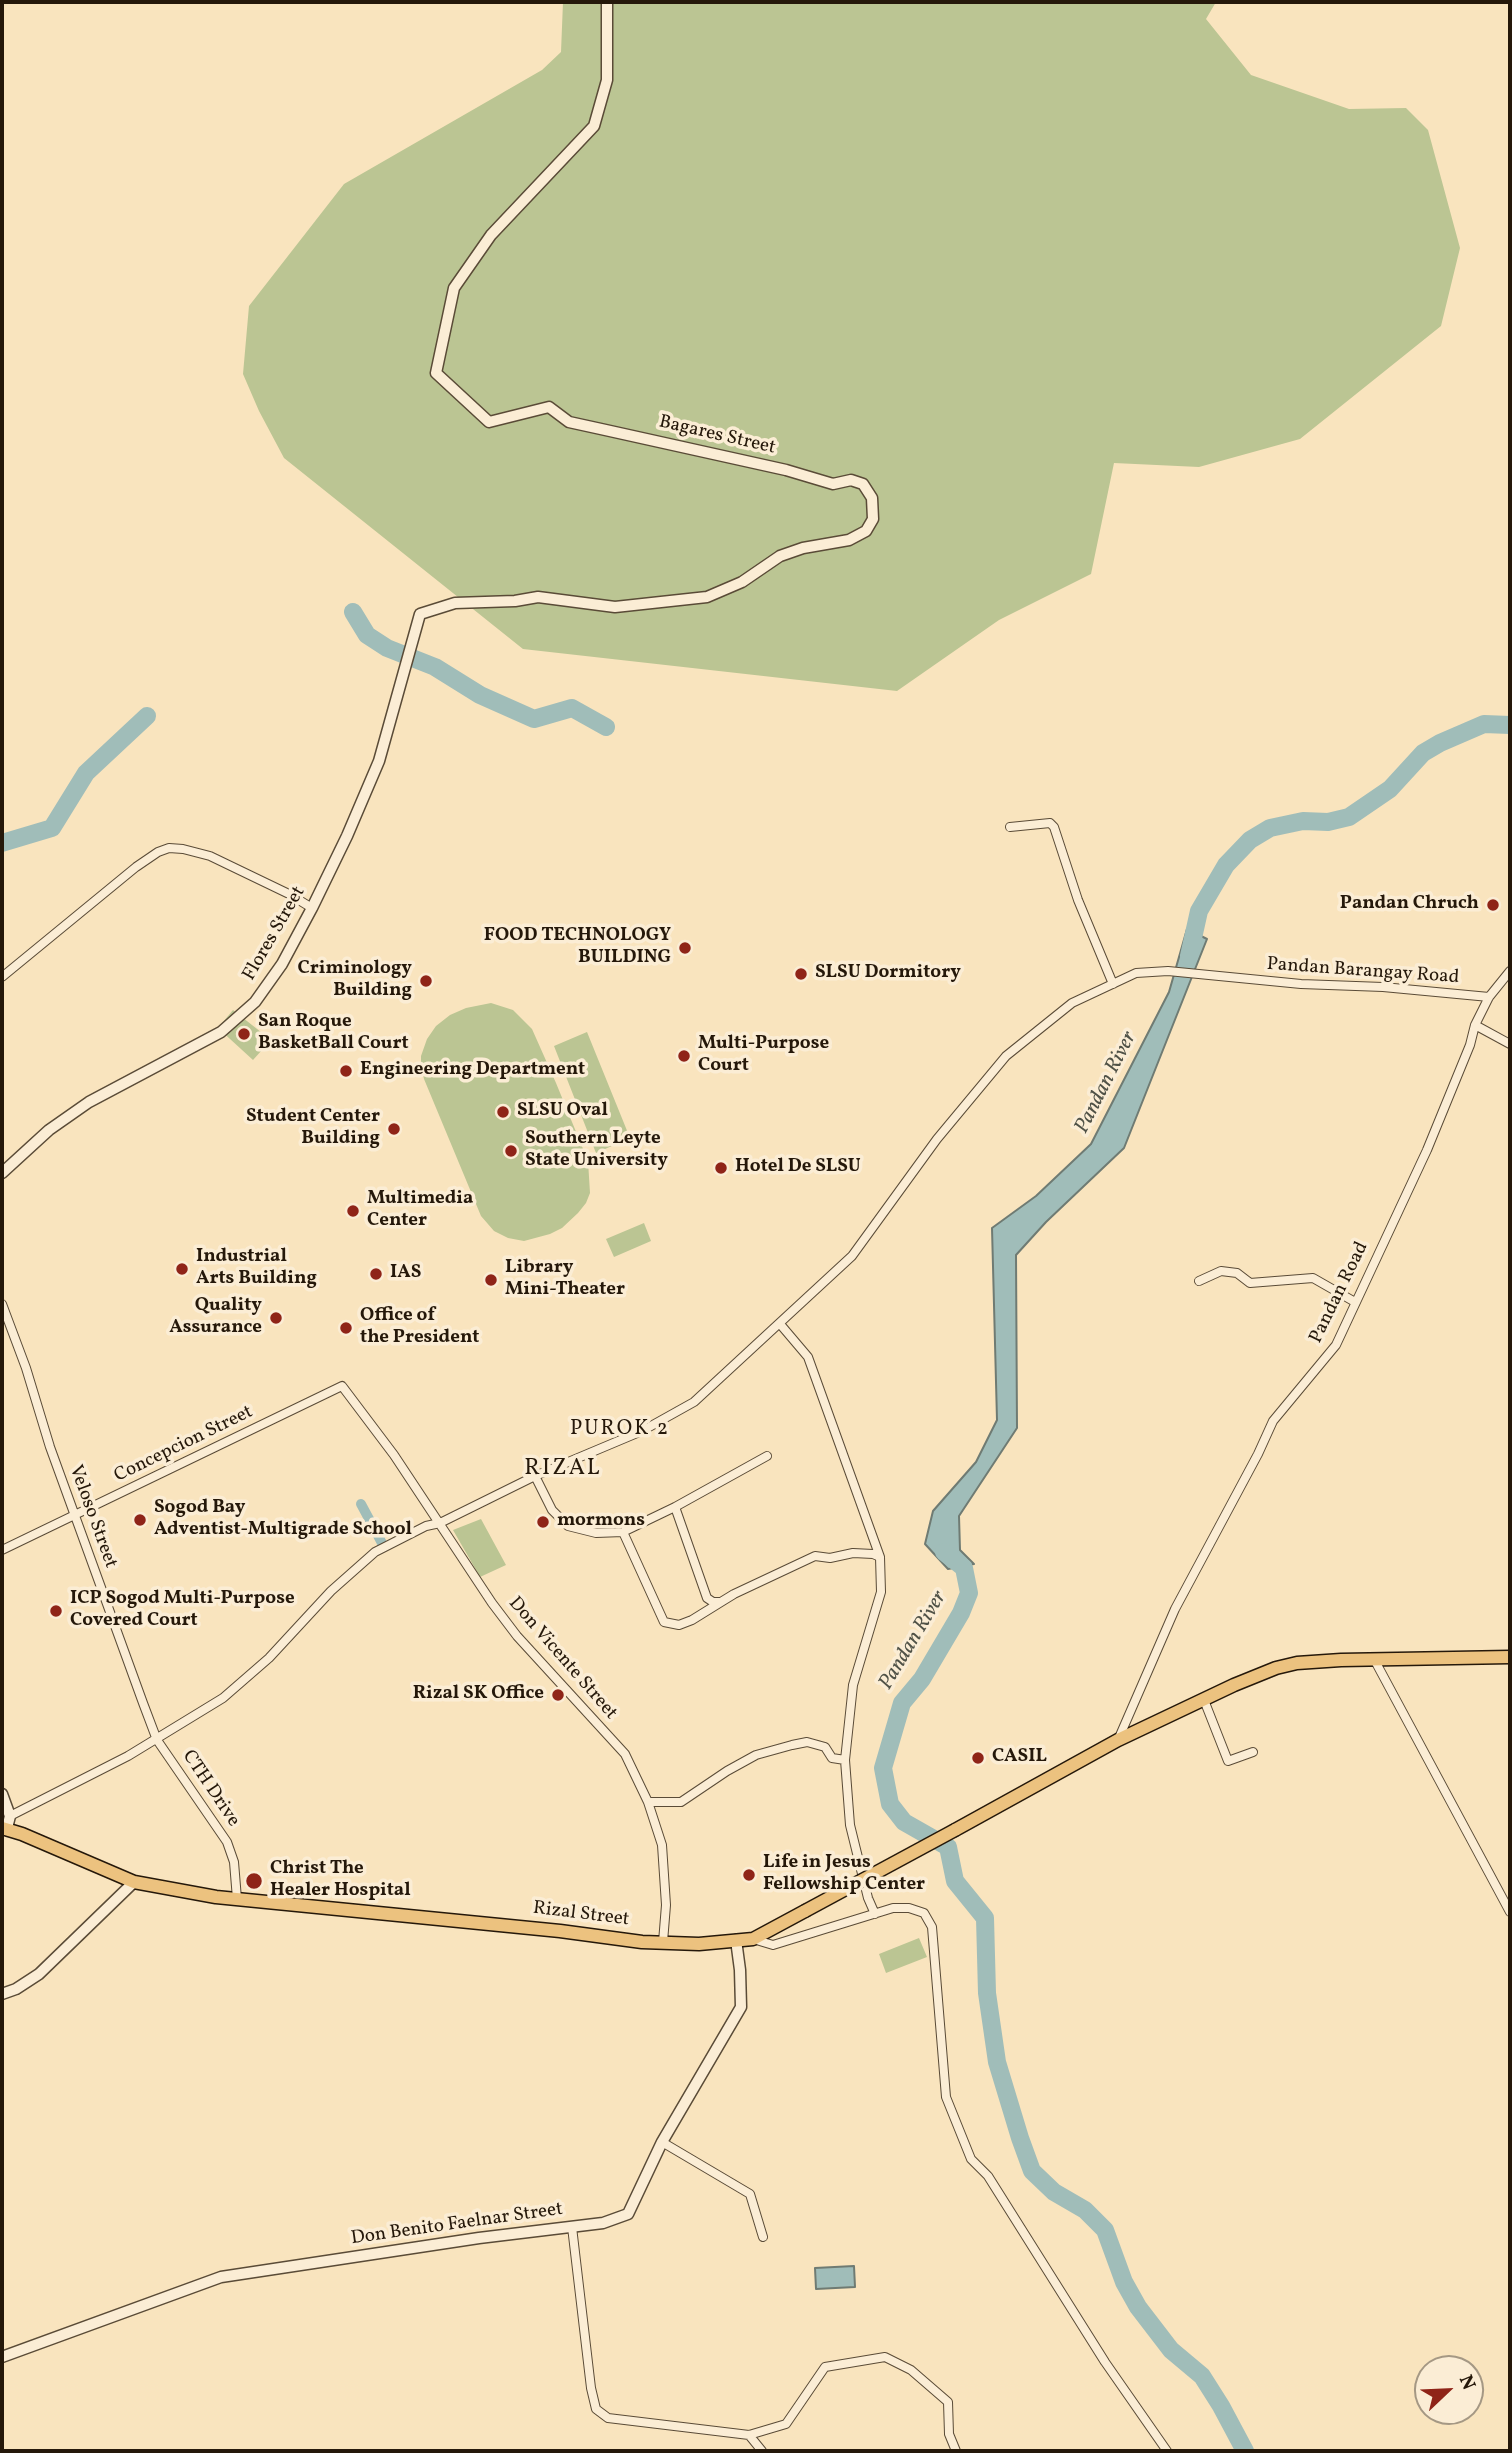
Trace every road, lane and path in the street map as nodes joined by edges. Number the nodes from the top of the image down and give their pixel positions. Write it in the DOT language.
graph roads {
  1 [pos="607,2"];
  2 [pos="405,676"];
  3 [pos="1010,827"];
  4 [pos="312,908"];
  5 [pos="1510,971"];
  6 [pos="2,977"];
  7 [pos="1112,984"];
  8 [pos="1489,996"];
  9 [pos="1475,1025"];
  10 [pos="1510,1044"];
  11 [pos="2,1173"];
  12 [pos="1199,1280"];
  13 [pos="1355,1302"];
  14 [pos="2,1304"];
  15 [pos="780,1324"];
  16 [pos="342,1386"];
  17 [pos="768,1456"];
  18 [pos="535,1476"];
  19 [pos="675,1507"];
  20 [pos="76,1514"];
  21 [pos="440,1523"];
  22 [pos="623,1532"];
  23 [pos="2,1550"];
  24 [pos="880,1557"];
  25 [pos="721,1602"];
  26 [pos="1510,1657"];
  27 [pos="1374,1659"];
  28 [pos="1204,1700"];
  29 [pos="157,1740"];
  30 [pos="1118,1740"];
  31 [pos="1253,1752"];
  32 [pos="845,1760"];
  33 [pos="2,1794"];
  34 [pos="648,1802"];
  35 [pos="6,1824"];
  36 [pos="134,1882"];
  37 [pos="237,1899"];
  38 [pos="1510,1912"];
  39 [pos="875,1914"];
  40 [pos="752,1939"];
  41 [pos="736,1940"];
  42 [pos="663,1942"];
  43 [pos="2,1994"];
  44 [pos="662,2142"];
  45 [pos="572,2227"];
  46 [pos="763,2237"];
  47 [pos="2,2357"];
  48 [pos="750,2435"];
  49 [pos="762,2451"];
  50 [pos="956,2451"];
  51 [pos="1167,2451"];
  1 -- 2 [label="street, Bagares Street"];
  2 -- 4 [label="street, Flores Street"];
  3 -- 7 [label="street"];
  4 -- 6 [label="street"];
  4 -- 11 [label="street, Flores Street"];
  5 -- 8 [label="street"];
  7 -- 8 [label="street, Pandan Barangay Road"];
  7 -- 15 [label="street, Pandan Barangay Road"];
  8 -- 9 [label="street, Pandan Road"];
  9 -- 10 [label="street"];
  9 -- 13 [label="street, Pandan Road"];
  12 -- 13 [label="street"];
  13 -- 30 [label="street, Pandan Road"];
  14 -- 20 [label="street, Veloso Street"];
  15 -- 18 [label="street, Pandan Barangay Road"];
  15 -- 24 [label="street"];
  16 -- 20 [label="street, Concepcion Street"];
  16 -- 21 [label="street, Don Vicente Street"];
  17 -- 19 [label="street"];
  18 -- 21 [label="street, Pandan Barangay Road"];
  18 -- 22 [label="street"];
  19 -- 22 [label="street"];
  19 -- 25 [label="street"];
  20 -- 23 [label="street, Concepcion Street"];
  20 -- 29 [label="street, Veloso Street"];
  21 -- 29 [label="street, Pandan Barangay Road"];
  21 -- 34 [label="street, Don Vicente Street"];
  22 -- 25 [label="street"];
  24 -- 25 [label="street"];
  24 -- 32 [label="street"];
  26 -- 27 [label="main road, Rizal Street"];
  27 -- 28 [label="main road, Rizal Street"];
  27 -- 38 [label="street"];
  28 -- 30 [label="main road, Rizal Street"];
  28 -- 31 [label="street"];
  29 -- 35 [label="street, Pandan Barangay Road"];
  29 -- 37 [label="street, CTH Drive"];
  30 -- 40 [label="main road, Rizal Street, bridge"];
  32 -- 34 [label="street"];
  32 -- 39 [label="street"];
  33 -- 35 [label="street"];
  34 -- 42 [label="street, Don Vicente Street"];
  35 -- 36 [label="main road, Rizal Street"];
  36 -- 37 [label="main road, Rizal Street"];
  36 -- 43 [label="street"];
  37 -- 42 [label="main road, Rizal Street"];
  39 -- 40 [label="street"];
  39 -- 51 [label="street"];
  40 -- 41 [label="main road, Rizal Street"];
  41 -- 42 [label="main road, Rizal Street"];
  41 -- 44 [label="street, Don Benito Faelnar Street"];
  44 -- 45 [label="street, Don Benito Faelnar Street"];
  44 -- 46 [label="street"];
  45 -- 47 [label="street, Don Benito Faelnar Street"];
  45 -- 48 [label="street"];
  48 -- 49 [label="street"];
  48 -- 50 [label="street"];
}
